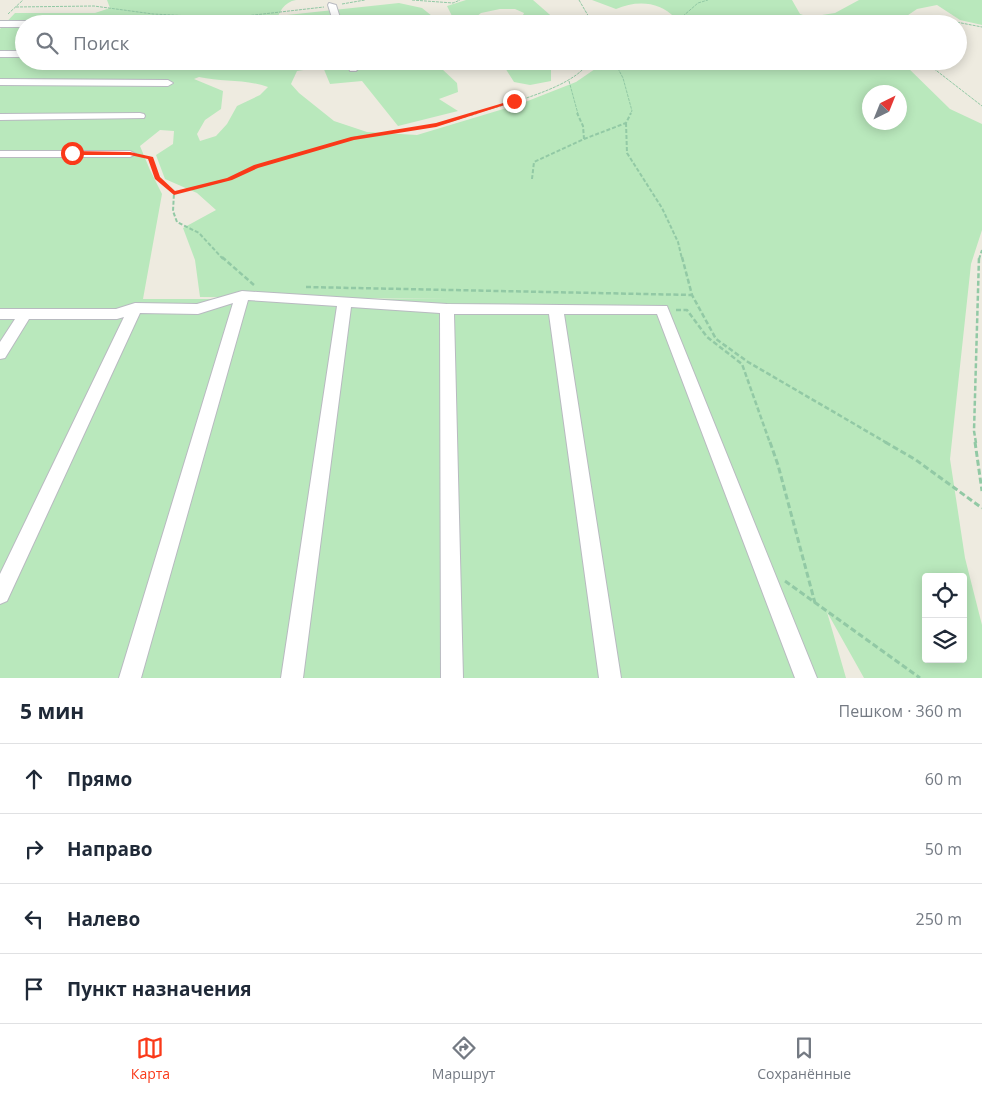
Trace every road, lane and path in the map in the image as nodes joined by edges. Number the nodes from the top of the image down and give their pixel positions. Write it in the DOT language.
graph roads {
  1 [pos="23,0"];
  2 [pos="412,0"];
  3 [pos="460,0"];
  4 [pos="579,0"];
  5 [pos="708,0"];
  6 [pos="332,6"];
  7 [pos="16,7"];
  8 [pos="306,10"];
  9 [pos="172,15"];
  10 [pos="257,15"];
  11 [pos="335,15"];
  12 [pos="588,15"];
  13 [pos="684,15"];
  14 [pos="2,21"];
  15 [pos="15,21"];
  16 [pos="967,24"];
  17 [pos="982,27"];
  18 [pos="0,54"];
  19 [pos="15,54"];
  20 [pos="584,70"];
  21 [pos="621,70"];
  22 [pos="936,70"];
  23 [pos="569,81"];
  24 [pos="0,82"];
  25 [pos="168,83"];
  26 [pos="982,106"];
  27 [pos="140,116"];
  28 [pos="0,117"];
  29 [pos="626,123"];
  30 [pos="584,139"];
  31 [pos="0,154"];
  32 [pos="130,154"];
  33 [pos="532,179"];
  34 [pos="174,194"];
  35 [pos="982,250"];
  36 [pos="306,288"];
  37 [pos="251,292"];
  38 [pos="692,295"];
  39 [pos="345,302"];
  40 [pos="135,308"];
  41 [pos="556,309"];
  42 [pos="662,309"];
  43 [pos="447,310"];
  44 [pos="0,314"];
  45 [pos="25,314"];
  46 [pos="0,354"];
  47 [pos="982,491"];
  48 [pos="982,508"];
  49 [pos="762,564"];
  50 [pos="0,596"];
  51 [pos="815,603"];
  52 [pos="130,678"];
  53 [pos="292,678"];
  54 [pos="452,678"];
  55 [pos="610,678"];
  56 [pos="806,678"];
  57 [pos="920,678"];
  1 -- 7 [label="path"];
  2 -- 3 [label="path"];
  4 -- 12 [label="path"];
  5 -- 13 [label="path"];
  6 -- 11 [label="lane"];
  7 -- 9 [label="path"];
  7 -- 14 [label="path"];
  8 -- 10 [label="path"];
  14 -- 15 [label="lane"];
  16 -- 17 [label="path"];
  18 -- 19 [label="lane"];
  20 -- 23 [label="path"];
  21 -- 29 [label="path"];
  22 -- 26 [label="path"];
  23 -- 30 [label="path"];
  23 -- 34 [label="path"];
  24 -- 25 [label="lane"];
  27 -- 28 [label="lane"];
  29 -- 30 [label="path"];
  29 -- 38 [label="path"];
  30 -- 33 [label="path"];
  31 -- 32 [label="lane"];
  32 -- 34 [label="path"];
  34 -- 37 [label="path"];
  35 -- 47 [label="path"];
  36 -- 38 [label="path"];
  37 -- 39 [label="lane"];
  37 -- 40 [label="lane"];
  37 -- 52 [label="lane"];
  38 -- 48 [label="path"];
  39 -- 43 [label="lane"];
  39 -- 53 [label="lane"];
  40 -- 45 [label="lane"];
  40 -- 50 [label="lane"];
  41 -- 42 [label="lane"];
  41 -- 43 [label="lane"];
  41 -- 55 [label="lane"];
  42 -- 49 [label="lane"];
  42 -- 51 [label="path"];
  43 -- 54 [label="lane"];
  44 -- 45 [label="lane"];
  45 -- 46 [label="lane"];
  49 -- 51 [label="path"];
  49 -- 56 [label="lane"];
  51 -- 57 [label="path"];
}
